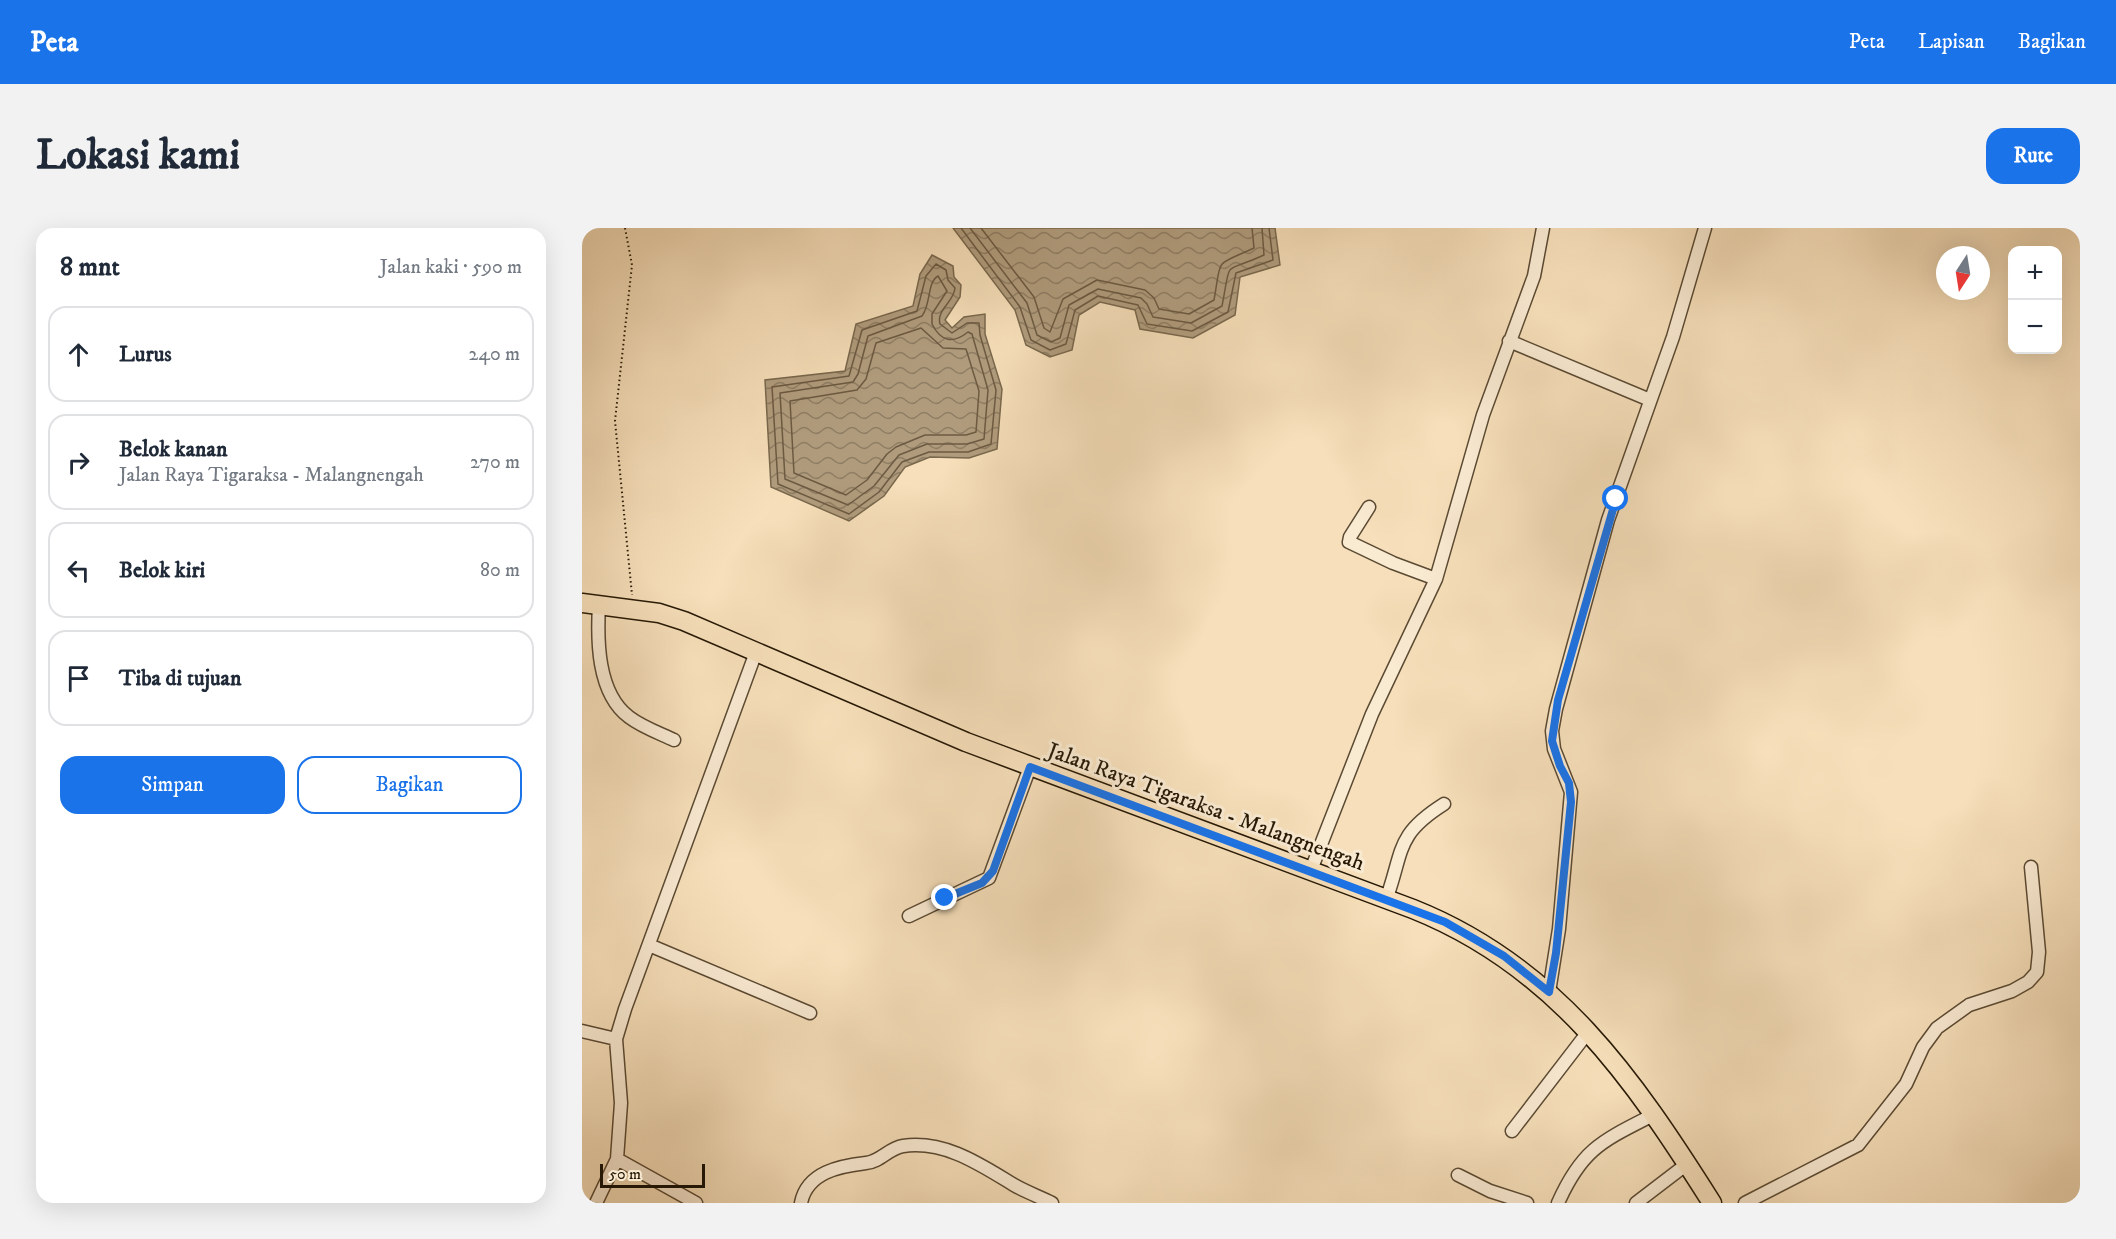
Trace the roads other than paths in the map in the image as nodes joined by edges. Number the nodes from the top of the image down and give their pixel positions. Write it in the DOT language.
graph roads {
  1 [pos="1543,228"];
  2 [pos="1706,228"];
  3 [pos="1509,341"];
  4 [pos="1650,400"];
  5 [pos="1369,507"];
  6 [pos="1436,579"];
  7 [pos="591,604"];
  8 [pos="756,652"];
  9 [pos="674,740"];
  10 [pos="1030,767"];
  11 [pos="1444,804"];
  12 [pos="2031,867"];
  13 [pos="1311,870"];
  14 [pos="1386,900"];
  15 [pos="909,916"];
  16 [pos="649,945"];
  17 [pos="1549,992"];
  18 [pos="810,1013"];
  19 [pos="582,1031"];
  20 [pos="1588,1032"];
  21 [pos="616,1039"];
  22 [pos="1653,1115"];
  23 [pos="1512,1131"];
  24 [pos="617,1159"];
  25 [pos="1687,1164"];
  26 [pos="1458,1175"];
  27 [pos="596,1203"];
  28 [pos="696,1203"];
  29 [pos="801,1203"];
  30 [pos="1052,1203"];
  31 [pos="1527,1203"];
  32 [pos="1558,1203"];
  33 [pos="1636,1203"];
  34 [pos="1713,1203"];
  35 [pos="1745,1203"];
  1 -- 3 [label="street"];
  2 -- 4 [label="street"];
  3 -- 4 [label="street"];
  3 -- 6 [label="street"];
  4 -- 17 [label="street"];
  5 -- 6 [label="street"];
  6 -- 13 [label="street"];
  7 -- 8 [label="main road, Jalan Raya Tigaraksa - Malangnengah"];
  7 -- 9 [label="street"];
  8 -- 10 [label="main road, Jalan Raya Tigaraksa - Malangnengah"];
  8 -- 16 [label="street"];
  10 -- 13 [label="main road, Jalan Raya Tigaraksa - Malangnengah"];
  10 -- 15 [label="street"];
  11 -- 14 [label="street"];
  12 -- 35 [label="street"];
  13 -- 14 [label="main road, Jalan Raya Tigaraksa - Malangnengah"];
  14 -- 17 [label="main road, Jalan Raya Tigaraksa - Malangnengah"];
  16 -- 18 [label="street"];
  16 -- 21 [label="street"];
  17 -- 20 [label="main road, Jalan Raya Tigaraksa - Malangnengah"];
  19 -- 21 [label="street"];
  20 -- 22 [label="main road, Jalan Raya Tigaraksa - Malangnengah"];
  20 -- 23 [label="street"];
  21 -- 24 [label="street"];
  22 -- 25 [label="main road, Jalan Raya Tigaraksa - Malangnengah"];
  22 -- 32 [label="street"];
  24 -- 27 [label="street"];
  24 -- 28 [label="street"];
  25 -- 33 [label="street"];
  25 -- 34 [label="main road, Jalan Raya Tigaraksa - Malangnengah"];
  26 -- 31 [label="street"];
  29 -- 30 [label="street"];
}
